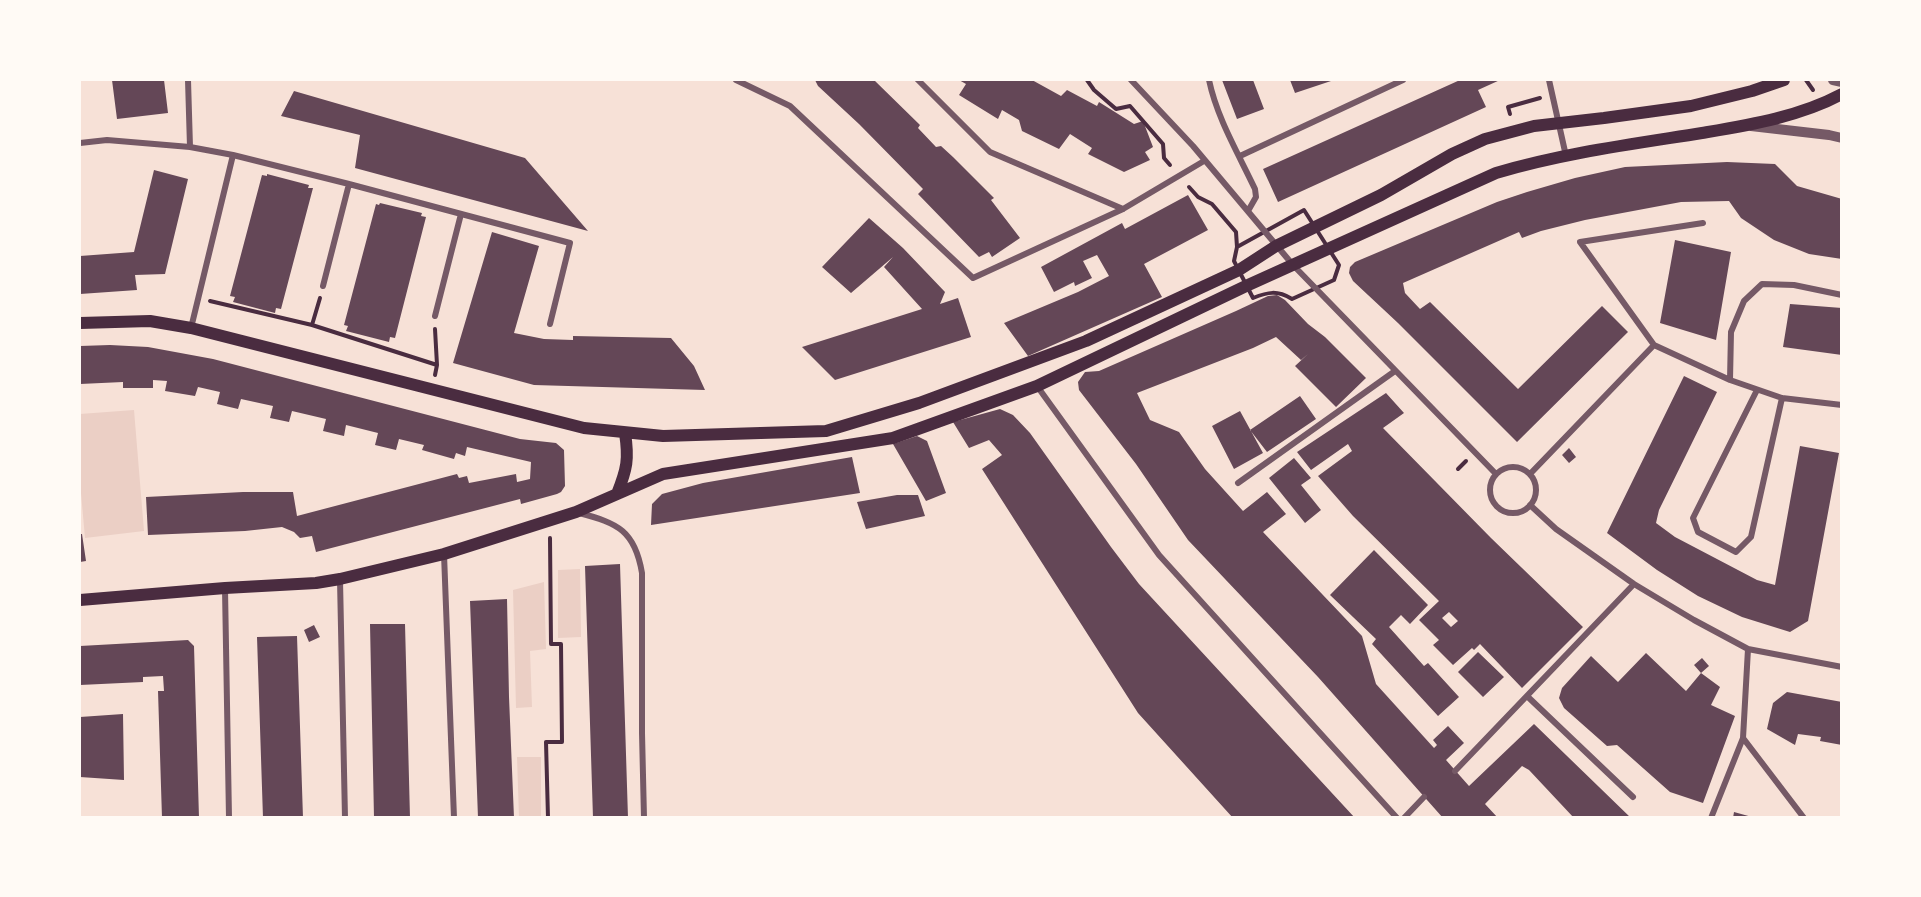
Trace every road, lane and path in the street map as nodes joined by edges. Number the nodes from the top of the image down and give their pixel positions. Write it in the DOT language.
graph roads {
  1 [pos="188,80"];
  2 [pos="736,80"];
  3 [pos="918,80"];
  4 [pos="1087,80"];
  5 [pos="1131,80"];
  6 [pos="1209,80"];
  7 [pos="1402,80"];
  8 [pos="1549,80"];
  9 [pos="1784,80"];
  10 [pos="1833,80"];
  11 [pos="1842,82"];
  12 [pos="1842,94"];
  13 [pos="1559,123"];
  14 [pos="1745,126"];
  15 [pos="1842,138"];
  16 [pos="80,143"];
  17 [pos="190,147"];
  18 [pos="233,155"];
  19 [pos="1240,156"];
  20 [pos="1566,156"];
  21 [pos="1204,161"];
  22 [pos="1179,176"];
  23 [pos="349,184"];
  24 [pos="1123,209"];
  25 [pos="1248,211"];
  26 [pos="462,213"];
  27 [pos="1703,223"];
  28 [pos="1276,246"];
  29 [pos="1237,247"];
  30 [pos="1293,265"];
  31 [pos="323,286"];
  32 [pos="1842,296"];
  33 [pos="198,298"];
  34 [pos="435,316"];
  35 [pos="80,323"];
  36 [pos="550,324"];
  37 [pos="312,325"];
  38 [pos="191,328"];
  39 [pos="1654,345"];
  40 [pos="437,365"];
  41 [pos="1395,371"];
  42 [pos="1730,380"];
  43 [pos="1037,386"];
  44 [pos="430,390"];
  45 [pos="1757,390"];
  46 [pos="1782,398"];
  47 [pos="1842,405"];
  48 [pos="625,433"];
  49 [pos="1496,474"];
  50 [pos="1530,474"];
  51 [pos="1238,483"];
  52 [pos="617,494"];
  53 [pos="1530,506"];
  54 [pos="576,512"];
  55 [pos="550,520"];
  56 [pos="444,554"];
  57 [pos="340,579"];
  58 [pos="1634,584"];
  59 [pos="225,588"];
  60 [pos="80,600"];
  61 [pos="1748,649"];
  62 [pos="1842,667"];
  63 [pos="1528,697"];
  64 [pos="1743,738"];
  65 [pos="1455,771"];
  66 [pos="1633,796"];
  67 [pos="1424,797"];
  68 [pos="229,818"];
  69 [pos="345,818"];
  70 [pos="454,818"];
  71 [pos="548,818"];
  72 [pos="644,818"];
  73 [pos="1397,818"];
  74 [pos="1404,818"];
  75 [pos="1712,818"];
  76 [pos="1804,818"];
  1 -- 17 [label="street"];
  2 -- 24 [label="street"];
  3 -- 24 [label="street"];
  4 -- 22 [label="path"];
  5 -- 21 [label="street"];
  6 -- 19 [label="street"];
  7 -- 19 [label="street"];
  8 -- 13 [label="street"];
  9 -- 13 [label="main road"];
  10 -- 11 [label="street"];
  12 -- 14 [label="main road"];
  13 -- 20 [label="street"];
  13 -- 28 [label="main road"];
  14 -- 15 [label="street"];
  14 -- 20 [label="main road"];
  16 -- 17 [label="street"];
  17 -- 18 [label="street"];
  18 -- 23 [label="street"];
  18 -- 33 [label="street"];
  19 -- 25 [label="street"];
  20 -- 30 [label="main road"];
  21 -- 22 [label="street"];
  21 -- 25 [label="street"];
  22 -- 24 [label="street"];
  22 -- 29 [label="path"];
  23 -- 26 [label="street"];
  23 -- 31 [label="street"];
  25 -- 28 [label="street"];
  26 -- 34 [label="street"];
  26 -- 36 [label="street"];
  27 -- 39 [label="street"];
  28 -- 30 [label="street"];
  28 -- 48 [label="main road"];
  30 -- 41 [label="street"];
  30 -- 43 [label="main road"];
  31 -- 37 [label="path"];
  32 -- 42 [label="street"];
  33 -- 37 [label="path"];
  33 -- 38 [label="street"];
  34 -- 40 [label="path"];
  35 -- 38 [label="main road"];
  37 -- 40 [label="path"];
  38 -- 44 [label="main road"];
  39 -- 42 [label="street"];
  39 -- 50 [label="street"];
  40 -- 44 [label="path"];
  41 -- 49 [label="street"];
  41 -- 51 [label="street"];
  42 -- 45 [label="street"];
  43 -- 52 [label="main road"];
  43 -- 73 [label="street"];
  44 -- 48 [label="main road"];
  45 -- 46 [label="street"];
  45 -- 46 [label="street"];
  46 -- 47 [label="street"];
  48 -- 52 [label="main road"];
  49 -- 50 [label="street"];
  49 -- 53 [label="street"];
  50 -- 53 [label="street"];
  52 -- 54 [label="main road"];
  53 -- 58 [label="street"];
  54 -- 55 [label="main road"];
  54 -- 72 [label="street"];
  55 -- 56 [label="main road"];
  55 -- 71 [label="path"];
  56 -- 57 [label="main road"];
  56 -- 70 [label="street"];
  57 -- 59 [label="main road"];
  57 -- 69 [label="street"];
  58 -- 61 [label="street"];
  58 -- 63 [label="street"];
  59 -- 60 [label="main road"];
  59 -- 68 [label="street"];
  61 -- 62 [label="street"];
  61 -- 64 [label="street"];
  63 -- 65 [label="street"];
  63 -- 66 [label="street"];
  64 -- 75 [label="street"];
  64 -- 76 [label="street"];
  67 -- 74 [label="street"];
}
